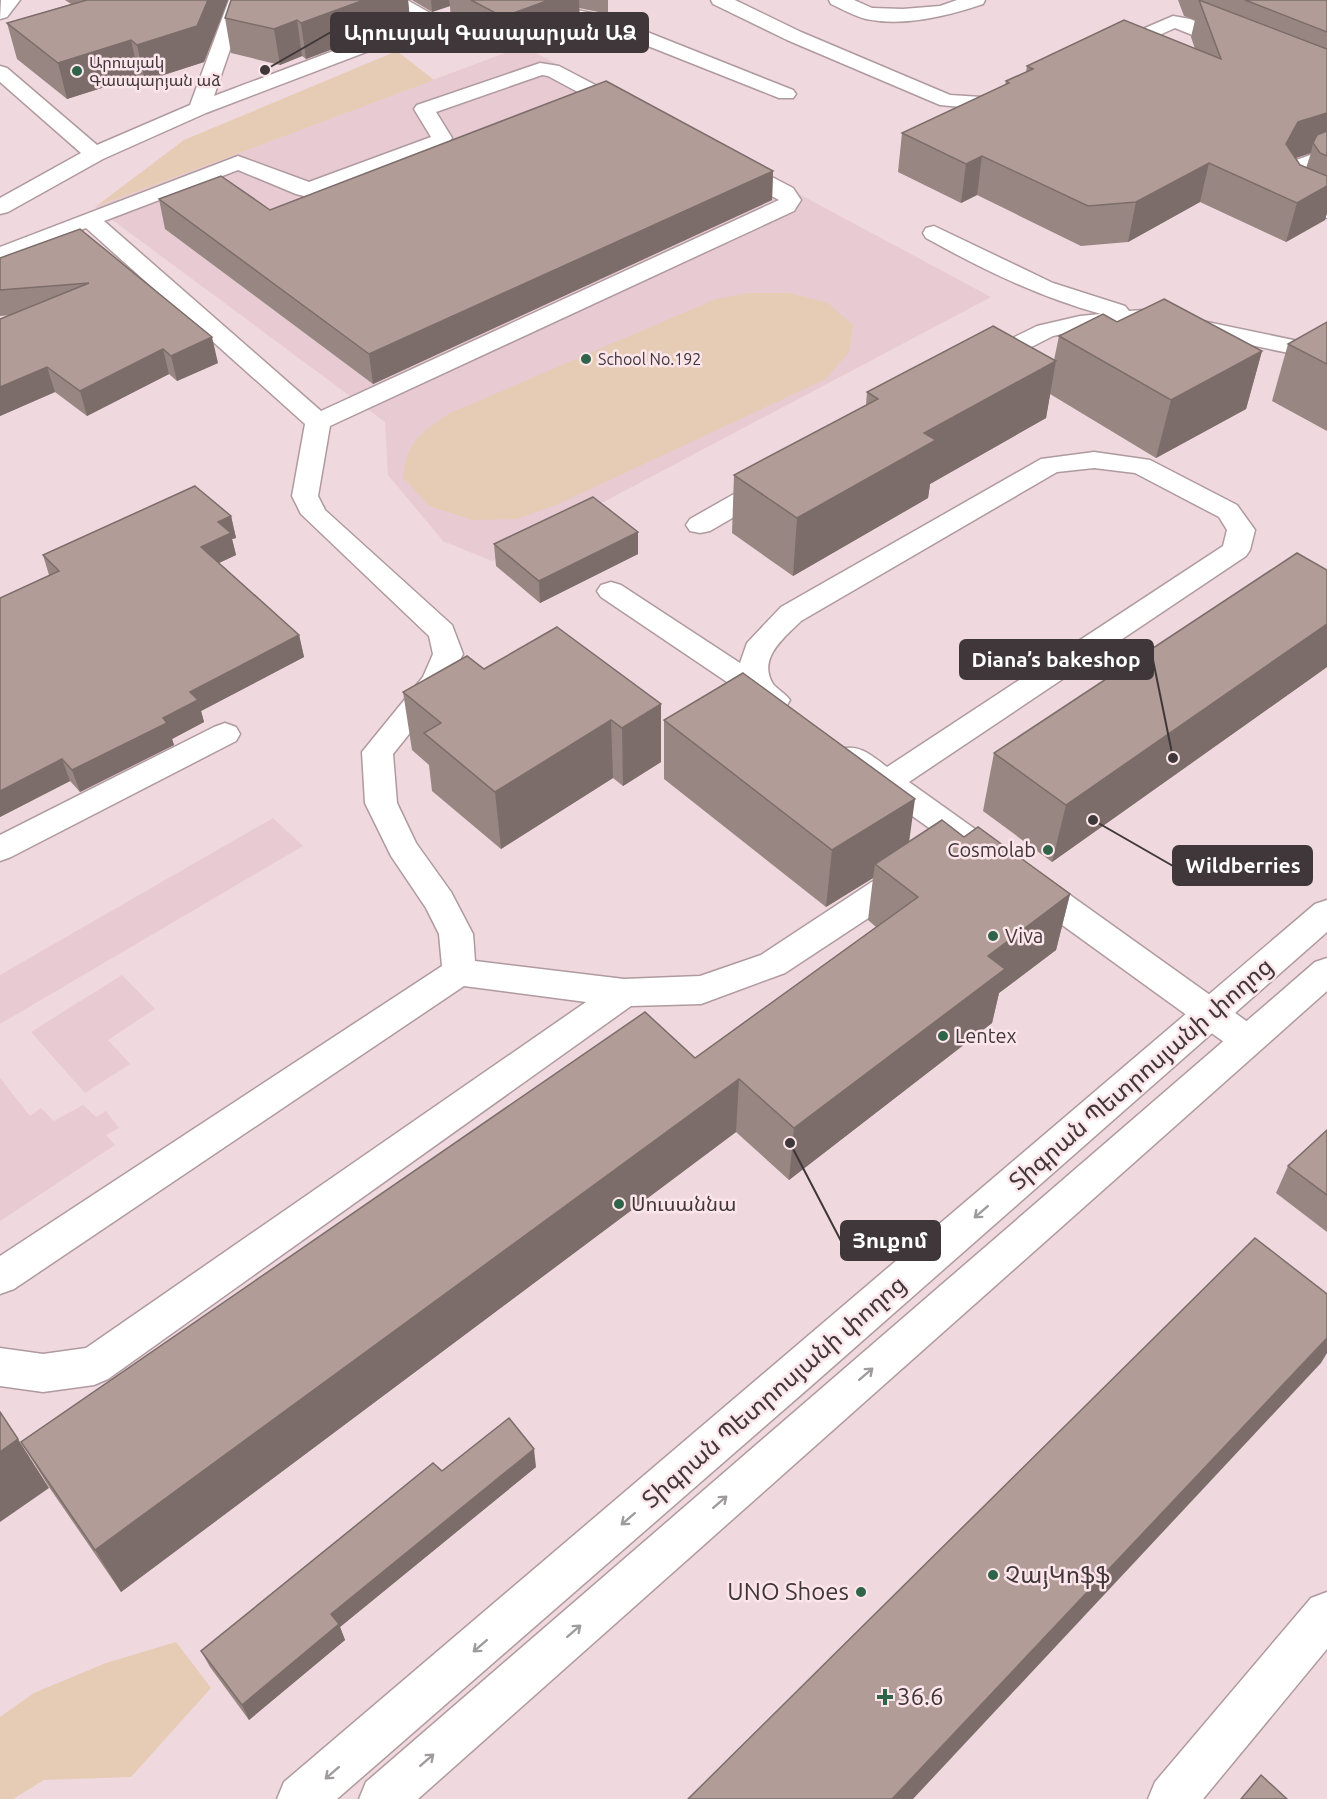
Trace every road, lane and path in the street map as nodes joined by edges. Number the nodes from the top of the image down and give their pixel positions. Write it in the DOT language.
graph roads {
  1 [pos="11,0"];
  2 [pos="238,0"];
  3 [pos="393,0"];
  4 [pos="539,0"];
  5 [pos="720,0"];
  6 [pos="838,0"];
  7 [pos="976,0"];
  8 [pos="0,13"];
  9 [pos="451,14"];
  10 [pos="430,21"];
  11 [pos="1248,51"];
  12 [pos="1094,57"];
  13 [pos="0,72"];
  14 [pos="1032,85"];
  15 [pos="786,94"];
  16 [pos="199,109"];
  17 [pos="95,154"];
  18 [pos="1327,155"];
  19 [pos="0,207"];
  20 [pos="1327,211"];
  21 [pos="89,219"];
  22 [pos="934,233"];
  23 [pos="0,255"];
  24 [pos="1145,317"];
  25 [pos="1327,356"];
  26 [pos="956,376"];
  27 [pos="318,422"];
  28 [pos="792,472"];
  29 [pos="700,525"];
  30 [pos="611,591"];
  31 [pos="762,691"];
  32 [pos="801,719"];
  33 [pos="225,734"];
  34 [pos="829,740"];
  35 [pos="887,782"];
  36 [pos="964,837"];
  37 [pos="0,849"];
  38 [pos="1327,913"];
  39 [pos="1327,971"];
  40 [pos="459,972"];
  41 [pos="624,993"];
  42 [pos="1212,1014"];
  43 [pos="1247,1040"];
  44 [pos="0,1277"];
  45 [pos="0,1367"];
  46 [pos="1327,1614"];
  47 [pos="301,1799"];
  48 [pos="383,1799"];
  49 [pos="1172,1799"];
  1 -- 8 [label="main road"];
  2 -- 16 [label="main road"];
  3 -- 10 [label="main road"];
  4 -- 15 [label="main road"];
  5 -- 14 [label="main road"];
  6 -- 7 [label="main road"];
  9 -- 10 [label="main road"];
  10 -- 16 [label="main road"];
  11 -- 12 [label="main road"];
  13 -- 17 [label="main road"];
  16 -- 17 [label="main road"];
  17 -- 19 [label="main road"];
  18 -- 20 [label="main road"];
  21 -- 23 [label="main road"];
  21 -- 27 [label="main road"];
  21 -- 27 [label="main road"];
  22 -- 24 [label="main road"];
  24 -- 25 [label="main road"];
  24 -- 26 [label="main road"];
  27 -- 40 [label="main road"];
  28 -- 29 [label="main road"];
  30 -- 31 [label="main road"];
  31 -- 32 [label="main road"];
  31 -- 35 [label="main road"];
  33 -- 37 [label="main road"];
  34 -- 35 [label="main road"];
  35 -- 36 [label="main road"];
  36 -- 41 [label="main road"];
  36 -- 42 [label="main road"];
  38 -- 42 [label="main road, Տիգրան Պետրոսյանի փողոց"];
  39 -- 43 [label="main road"];
  40 -- 41 [label="main road"];
  40 -- 44 [label="main road"];
  41 -- 45 [label="main road"];
  42 -- 43 [label="main road"];
  42 -- 47 [label="main road, Տիգրան Պետրոսյանի փողոց, one-way"];
  48 -- 43 [label="main road, one-way"];
  46 -- 49 [label="main road"];
}
